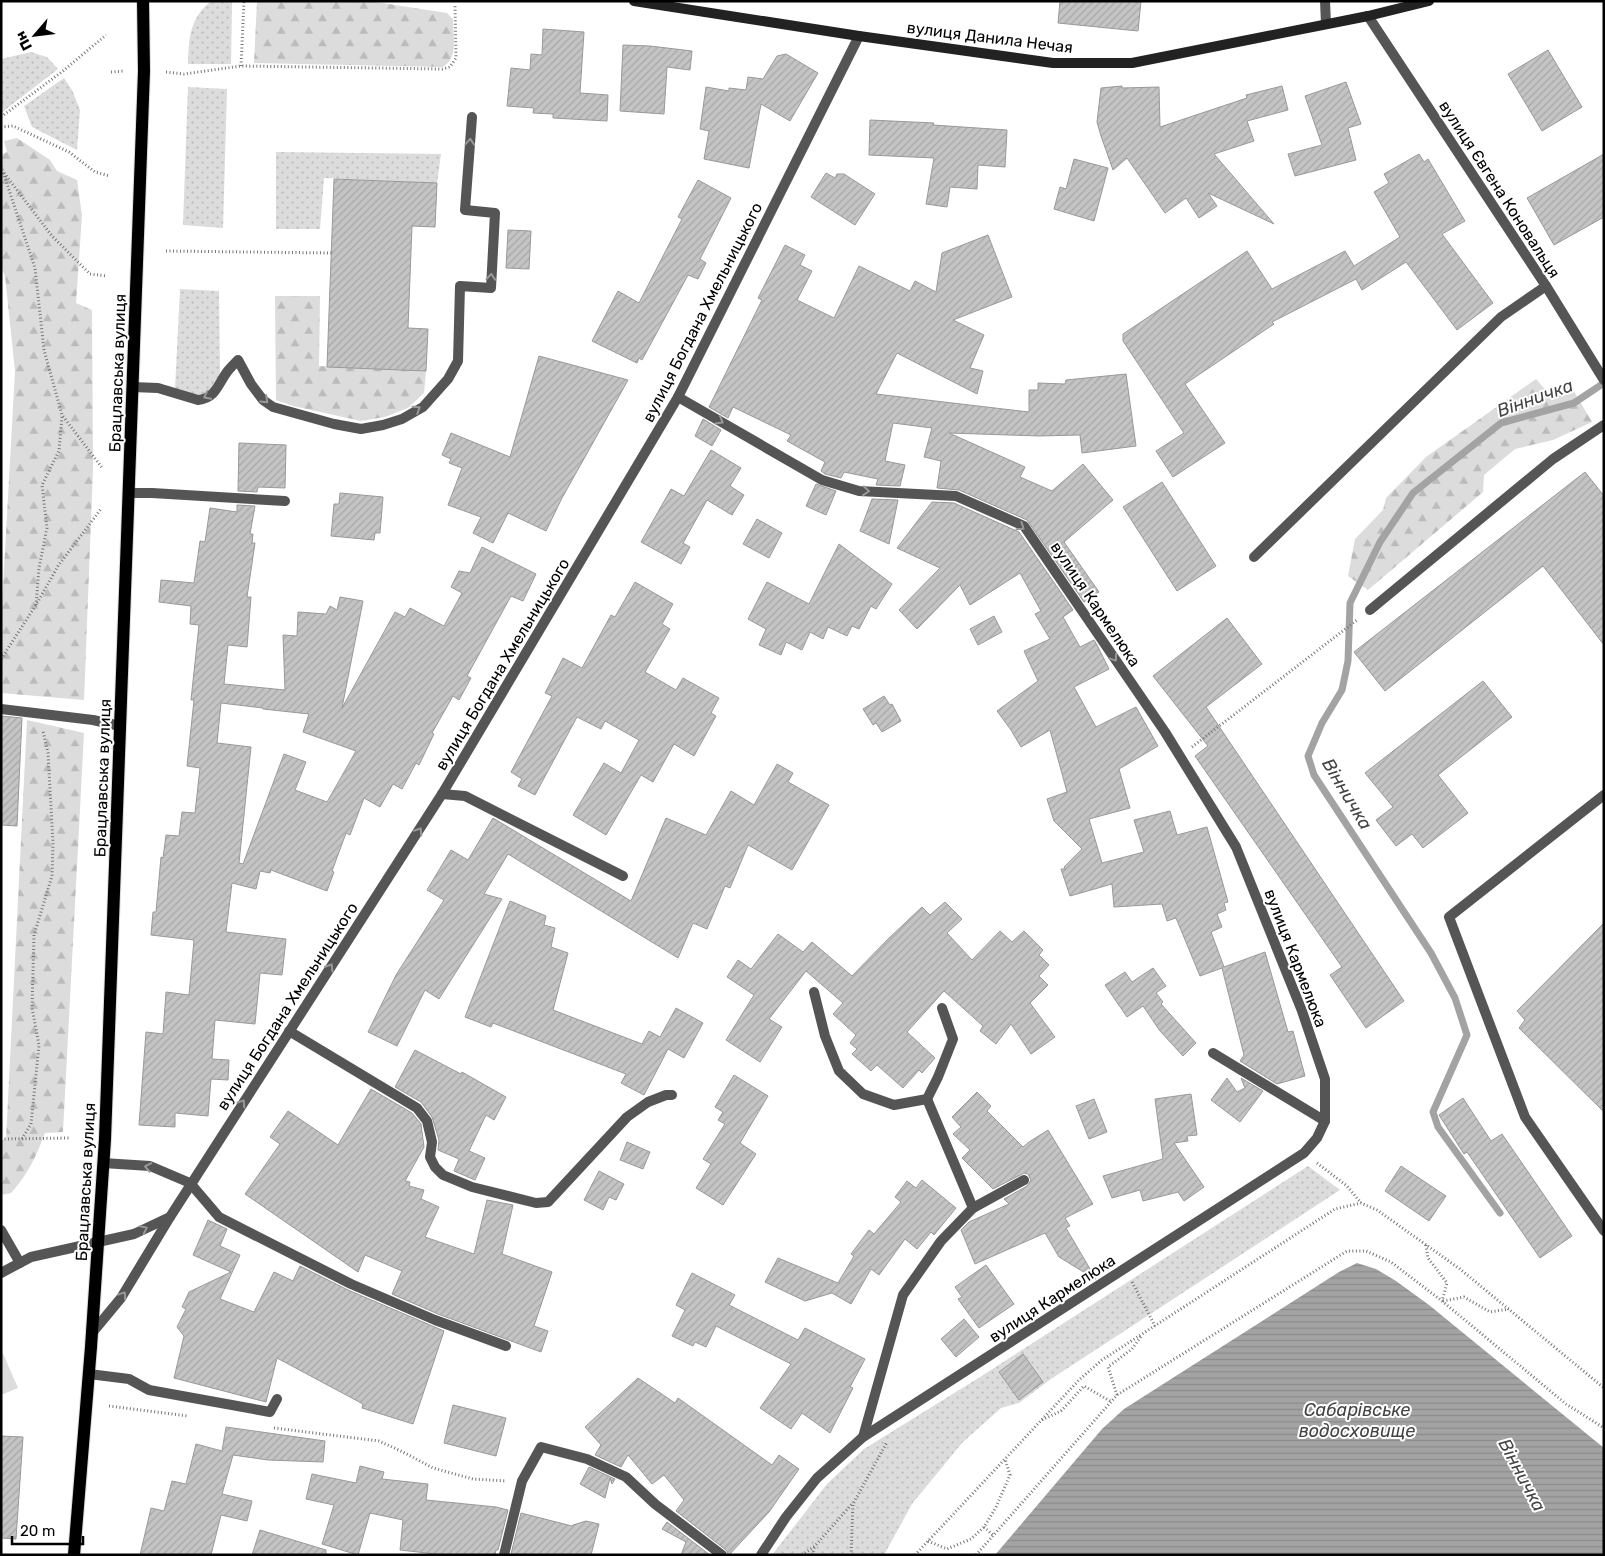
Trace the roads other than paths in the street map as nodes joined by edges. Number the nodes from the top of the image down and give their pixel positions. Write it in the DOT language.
graph roads {
  1 [pos="143,1"];
  2 [pos="634,1"];
  3 [pos="1325,1"];
  4 [pos="1429,1"];
  5 [pos="1368,16"];
  6 [pos="1326,24"];
  7 [pos="859,36"];
  8 [pos="472,117"];
  9 [pos="1546,286"];
  10 [pos="1604,380"];
  11 [pos="132,387"];
  12 [pos="678,397"];
  13 [pos="1604,425"];
  14 [pos="129,493"];
  15 [pos="285,501"];
  16 [pos="1254,557"];
  17 [pos="1370,610"];
  18 [pos="1,709"];
  19 [pos="120,726"];
  20 [pos="442,794"];
  21 [pos="1604,795"];
  22 [pos="623,876"];
  23 [pos="814,992"];
  24 [pos="942,1008"];
  25 [pos="289,1031"];
  26 [pos="1213,1053"];
  27 [pos="672,1095"];
  28 [pos="927,1099"];
  29 [pos="1326,1120"];
  30 [pos="103,1163"];
  31 [pos="1024,1180"];
  32 [pos="190,1183"];
  33 [pos="973,1208"];
  34 [pos="170,1217"];
  35 [pos="1,1230"];
  36 [pos="1604,1231"];
  37 [pos="98,1243"];
  38 [pos="20,1262"];
  39 [pos="1,1273"];
  40 [pos="92,1333"];
  41 [pos="506,1346"];
  42 [pos="89,1374"];
  43 [pos="277,1399"];
  44 [pos="863,1437"];
  45 [pos="74,1555"];
  46 [pos="504,1555"];
  47 [pos="722,1555"];
  48 [pos="760,1555"];
  1 -- 11 [label="main road, Брацлавська вулиця"];
  2 -- 7 [label="main road, вулиця Данила Нечая"];
  3 -- 6 [label="street"];
  4 -- 5 [label="main road, вулиця Данила Нечая"];
  5 -- 6 [label="main road, вулиця Данила Нечая"];
  5 -- 9 [label="street, вулиця Євгена Коновальця"];
  6 -- 7 [label="main road, вулиця Данила Нечая"];
  7 -- 12 [label="street, вулиця Богдана Хмельницького"];
  8 -- 11 [label="street"];
  9 -- 10 [label="street, вулиця Євгена Коновальця"];
  9 -- 16 [label="street"];
  11 -- 14 [label="main road, Брацлавська вулиця"];
  12 -- 20 [label="street, вулиця Богдана Хмельницького"];
  12 -- 29 [label="street, вулиця Кармелюка, one-way"];
  13 -- 17 [label="street"];
  14 -- 15 [label="street"];
  14 -- 19 [label="main road, Брацлавська вулиця"];
  18 -- 19 [label="street"];
  19 -- 30 [label="main road, Брацлавська вулиця"];
  20 -- 22 [label="street"];
  25 -- 20 [label="street, вулиця Богдана Хмельницького, one-way"];
  21 -- 36 [label="street"];
  23 -- 28 [label="street"];
  24 -- 28 [label="street"];
  25 -- 27 [label="street"];
  32 -- 25 [label="street, вулиця Богдана Хмельницького, one-way"];
  26 -- 29 [label="street"];
  28 -- 33 [label="street"];
  29 -- 44 [label="street, вулиця Кармелюка"];
  32 -- 30 [label="street, one-way"];
  30 -- 37 [label="main road, Брацлавська вулиця"];
  31 -- 33 [label="street"];
  32 -- 34 [label="street, вулиця Богдана Хмельницького"];
  32 -- 41 [label="street"];
  33 -- 44 [label="street"];
  37 -- 34 [label="street, one-way"];
  40 -- 34 [label="street, вулиця Богдана Хмельницького, one-way"];
  35 -- 38 [label="street"];
  37 -- 38 [label="street"];
  37 -- 40 [label="main road, Брацлавська вулиця"];
  38 -- 39 [label="street"];
  40 -- 42 [label="main road, Брацлавська вулиця"];
  42 -- 43 [label="street"];
  42 -- 45 [label="main road, Брацлавська вулиця"];
  44 -- 48 [label="street, вулиця Кармелюка"];
  46 -- 47 [label="street"];
}
